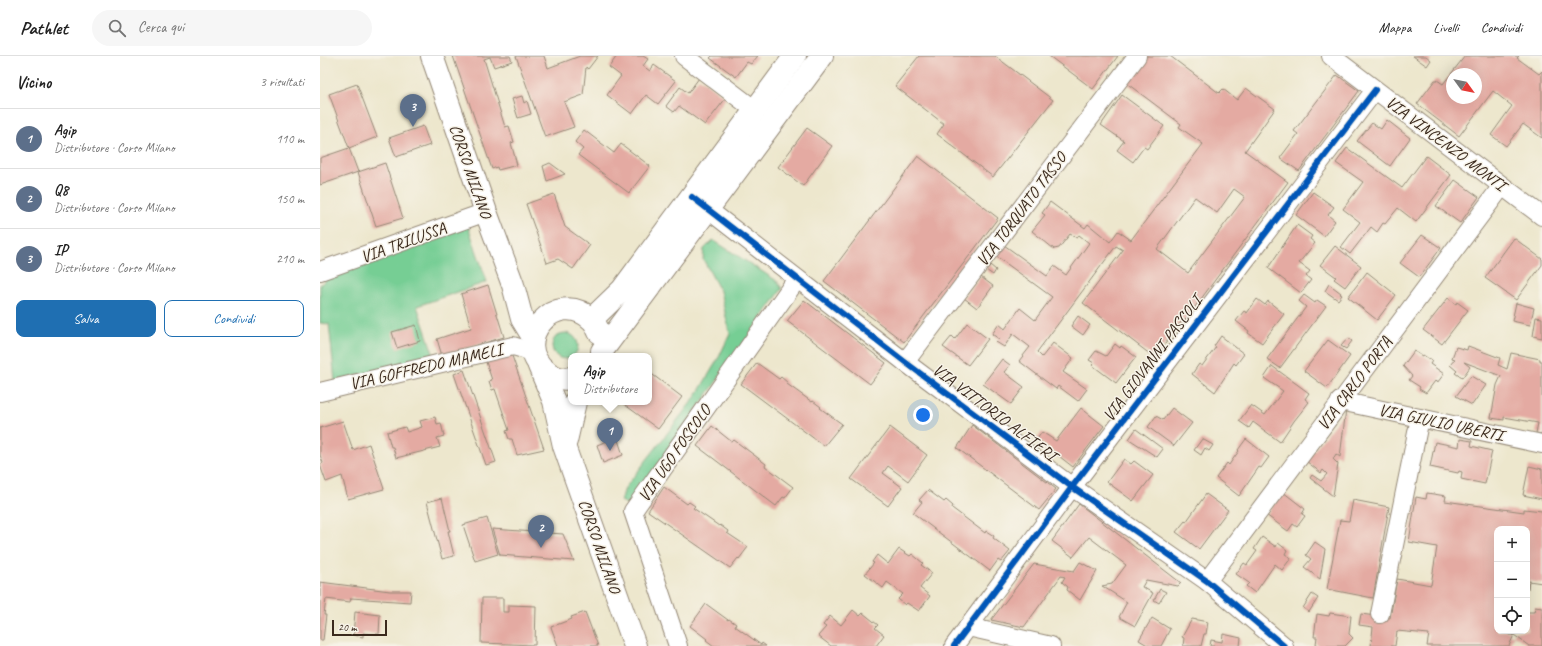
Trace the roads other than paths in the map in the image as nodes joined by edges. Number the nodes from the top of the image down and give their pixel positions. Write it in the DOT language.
graph roads {
  1 [pos="432,56"];
  2 [pos="684,56"];
  3 [pos="795,56"];
  4 [pos="822,56"];
  5 [pos="1137,56"];
  6 [pos="1331,56"];
  7 [pos="1375,90"];
  8 [pos="755,110"];
  9 [pos="1502,186"];
  10 [pos="700,203"];
  11 [pos="486,212"];
  12 [pos="1542,216"];
  13 [pos="320,271"];
  14 [pos="797,279"];
  15 [pos="513,285"];
  16 [pos="550,313"];
  17 [pos="592,319"];
  18 [pos="535,352"];
  19 [pos="600,353"];
  20 [pos="905,362"];
  21 [pos="568,378"];
  22 [pos="320,392"];
  23 [pos="1340,401"];
  24 [pos="573,405"];
  25 [pos="1420,418"];
  26 [pos="1542,444"];
  27 [pos="564,446"];
  28 [pos="1072,487"];
  29 [pos="1206,580"];
  30 [pos="1380,614"];
  31 [pos="968,627"];
  32 [pos="635,646"];
  33 [pos="678,646"];
  34 [pos="954,646"];
  35 [pos="1051,646"];
  36 [pos="1284,646"];
  1 -- 11 [label="main road, CORSO MILANO"];
  2 -- 8 [label="street"];
  3 -- 8 [label="main road"];
  4 -- 10 [label="main road"];
  5 -- 20 [label="street, VIA TORQUATO TASSO"];
  6 -- 7 [label="street, VIA VINCENZO MONTI"];
  7 -- 9 [label="street, VIA VINCENZO MONTI"];
  7 -- 28 [label="street, VIA GIOVANNI PASCOLI"];
  8 -- 10 [label="main road"];
  9 -- 12 [label="street, VIA VINCENZO MONTI"];
  9 -- 23 [label="street, VIA CARLO PORTA"];
  10 -- 14 [label="street, VIA VITTORIO ALFIERI"];
  10 -- 17 [label="main road"];
  10 -- 19 [label="main road"];
  11 -- 13 [label="street, VIA TRILUSSA"];
  11 -- 15 [label="main road, CORSO MILANO"];
  14 -- 20 [label="street, VIA VITTORIO ALFIERI"];
  14 -- 33 [label="street, VIA UGO FOSCOLO"];
  15 -- 16 [label="main road, CORSO MILANO"];
  15 -- 18 [label="main road, CORSO MILANO"];
  16 -- 17 [label="main road"];
  16 -- 18 [label="main road"];
  17 -- 19 [label="main road"];
  18 -- 21 [label="main road, CORSO MILANO"];
  18 -- 22 [label="street, VIA GOFFREDO MAMELI"];
  18 -- 27 [label="main road, CORSO MILANO"];
  20 -- 28 [label="street, VIA VITTORIO ALFIERI"];
  23 -- 25 [label="street, VIA GIULIO UBERTI"];
  23 -- 29 [label="street, VIA CARLO PORTA"];
  24 -- 27 [label="main road"];
  25 -- 26 [label="street, VIA GIULIO UBERTI"];
  25 -- 30 [label="street"];
  27 -- 32 [label="main road, CORSO MILANO"];
  28 -- 29 [label="street, VIA VITTORIO ALFIERI"];
  28 -- 31 [label="street, VIA GIOVANNI PASCOLI"];
  29 -- 36 [label="street, VIA VITTORIO ALFIERI"];
  31 -- 34 [label="street, VIA GIOVANNI PASCOLI"];
  31 -- 35 [label="street"];
}
